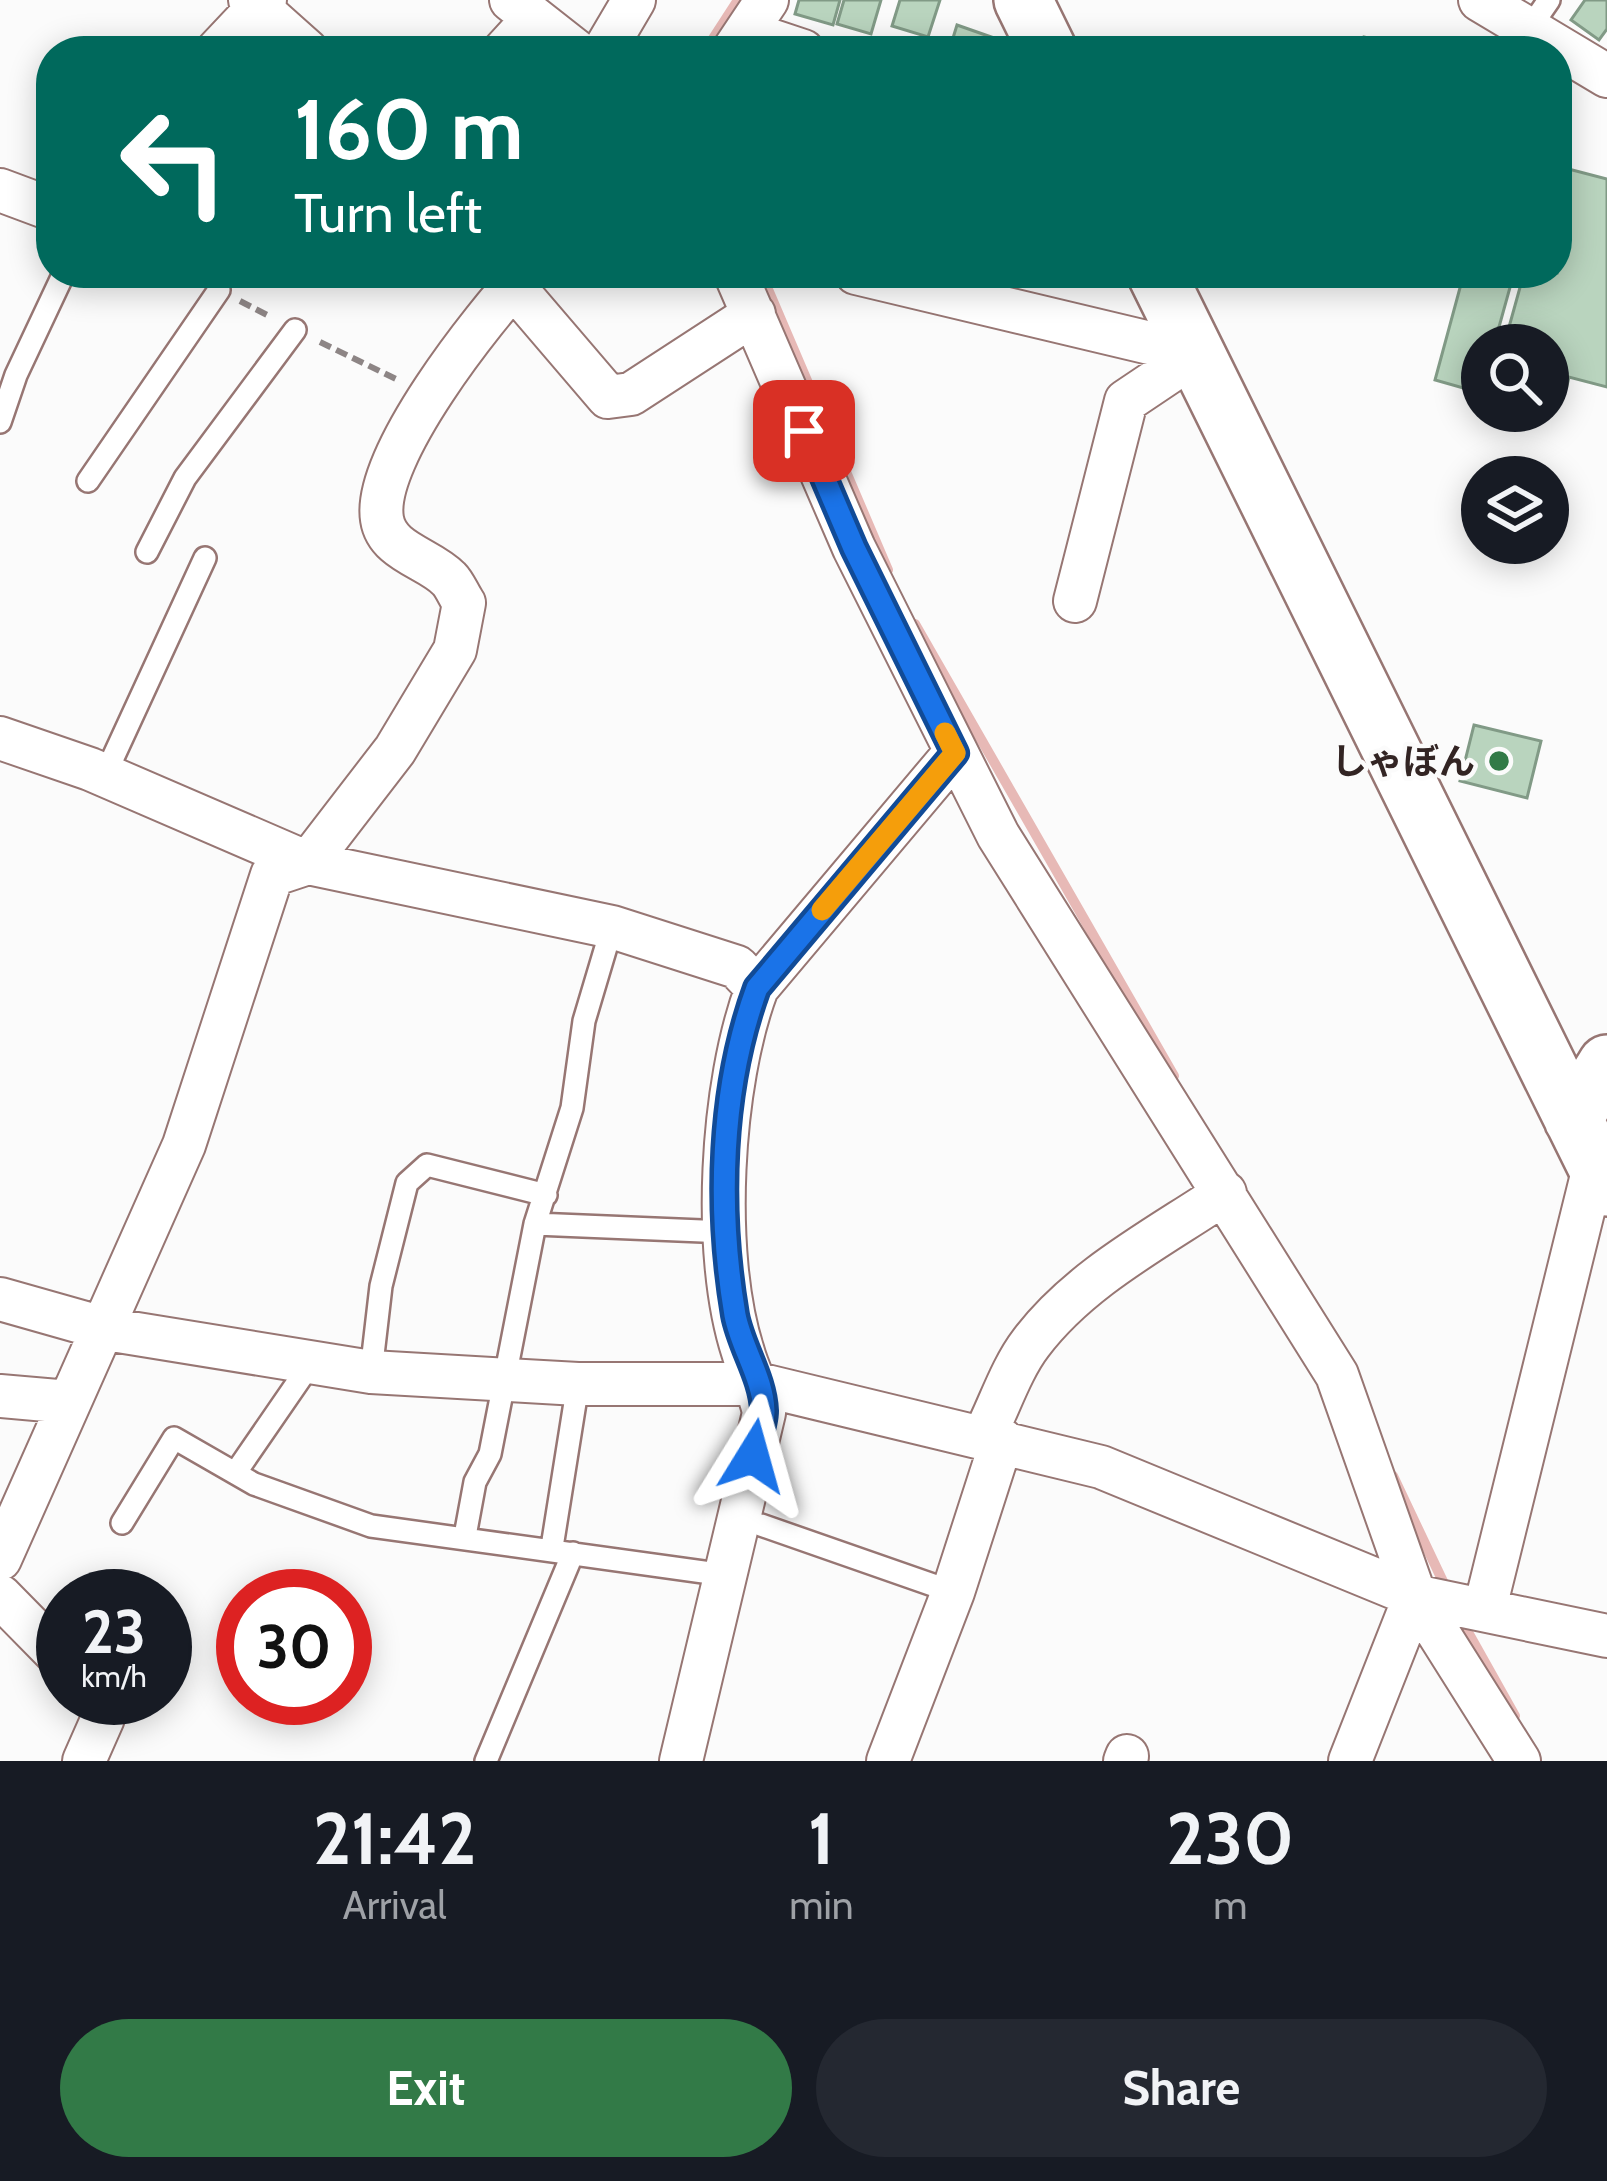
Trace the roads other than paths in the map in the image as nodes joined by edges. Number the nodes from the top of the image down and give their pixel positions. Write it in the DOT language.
graph roads {
  1 [pos="634,0"];
  2 [pos="1023,0"];
  3 [pos="1480,0"];
  4 [pos="258,2"];
  5 [pos="523,9"];
  6 [pos="1539,15"];
  7 [pos="230,36"];
  8 [pos="292,36"];
  9 [pos="556,36"];
  10 [pos="613,36"];
  11 [pos="1041,36"];
  12 [pos="1562,36"];
  13 [pos="1572,45"];
  14 [pos="1607,76"];
  15 [pos="0,190"];
  16 [pos="36,203"];
  17 [pos="58,288"];
  18 [pos="512,288"];
  19 [pos="526,288"];
  20 [pos="742,288"];
  21 [pos="919,288"];
  22 [pos="1163,288"];
  23 [pos="219,290"];
  24 [pos="754,314"];
  25 [pos="295,330"];
  26 [pos="1196,354"];
  27 [pos="0,422"];
  28 [pos="88,481"];
  29 [pos="147,553"];
  30 [pos="205,558"];
  31 [pos="1075,601"];
  32 [pos="0,738"];
  33 [pos="955,753"];
  34 [pos="105,775"];
  35 [pos="308,863"];
  36 [pos="612,927"];
  37 [pos="757,988"];
  38 [pos="1607,1064"];
  39 [pos="1592,1156"];
  40 [pos="1225,1193"];
  41 [pos="546,1195"];
  42 [pos="535,1224"];
  43 [pos="726,1232"];
  44 [pos="0,1299"];
  45 [pos="106,1329"];
  46 [pos="311,1363"];
  47 [pos="371,1372"];
  48 [pos="503,1380"];
  49 [pos="578,1384"];
  50 [pos="758,1384"];
  51 [pos="0,1396"];
  52 [pos="69,1402"];
  53 [pos="993,1438"];
  54 [pos="236,1472"];
  55 [pos="122,1523"];
  56 [pos="761,1525"];
  57 [pos="465,1536"];
  58 [pos="562,1550"];
  59 [pos="0,1559"];
  60 [pos="725,1575"];
  61 [pos="953,1592"];
  62 [pos="1415,1595"];
  63 [pos="0,1596"];
  64 [pos="1485,1608"];
  65 [pos="36,1633"];
  66 [pos="1607,1636"];
  67 [pos="100,1725"];
  68 [pos="84,1761"];
  69 [pos="486,1761"];
  70 [pos="681,1761"];
  71 [pos="889,1761"];
  72 [pos="1350,1761"];
  73 [pos="1519,1761"];
  1 -- 10 [label="street"];
  2 -- 11 [label="street"];
  3 -- 6 [label="street"];
  4 -- 7 [label="street"];
  4 -- 8 [label="street"];
  5 -- 9 [label="street"];
  6 -- 12 [label="street"];
  13 -- 14 [label="street"];
  15 -- 16 [label="street"];
  17 -- 27 [label="lane"];
  18 -- 35 [label="street"];
  19 -- 24 [label="street"];
  20 -- 24 [label="street"];
  21 -- 26 [label="street"];
  22 -- 26 [label="street"];
  23 -- 28 [label="lane"];
  24 -- 33 [label="street"];
  25 -- 29 [label="lane"];
  26 -- 31 [label="street"];
  26 -- 39 [label="street"];
  30 -- 34 [label="lane"];
  32 -- 34 [label="street"];
  33 -- 37 [label="street"];
  33 -- 40 [label="street"];
  34 -- 35 [label="street"];
  35 -- 36 [label="street"];
  35 -- 45 [label="street"];
  36 -- 37 [label="street"];
  36 -- 41 [label="lane"];
  37 -- 43 [label="street"];
  38 -- 39 [label="street"];
  39 -- 64 [label="street"];
  40 -- 53 [label="street"];
  40 -- 62 [label="street"];
  41 -- 42 [label="lane"];
  41 -- 47 [label="lane"];
  42 -- 43 [label="lane"];
  42 -- 48 [label="lane"];
  43 -- 50 [label="street"];
  44 -- 45 [label="street"];
  45 -- 46 [label="street"];
  45 -- 52 [label="street"];
  46 -- 47 [label="street"];
  46 -- 54 [label="lane"];
  47 -- 48 [label="street"];
  48 -- 49 [label="street"];
  48 -- 57 [label="lane"];
  49 -- 50 [label="street"];
  49 -- 58 [label="lane"];
  50 -- 53 [label="street"];
  50 -- 60 [label="street"];
  51 -- 52 [label="street"];
  52 -- 59 [label="street"];
  53 -- 61 [label="street"];
  53 -- 62 [label="street"];
  54 -- 55 [label="lane"];
  54 -- 57 [label="lane"];
  56 -- 61 [label="lane"];
  57 -- 58 [label="lane"];
  58 -- 60 [label="lane"];
  58 -- 69 [label="lane"];
  60 -- 70 [label="street"];
  61 -- 71 [label="street"];
  62 -- 64 [label="street"];
  62 -- 72 [label="street"];
  62 -- 73 [label="street"];
  63 -- 65 [label="street"];
  64 -- 66 [label="street"];
  67 -- 68 [label="street"];
}
